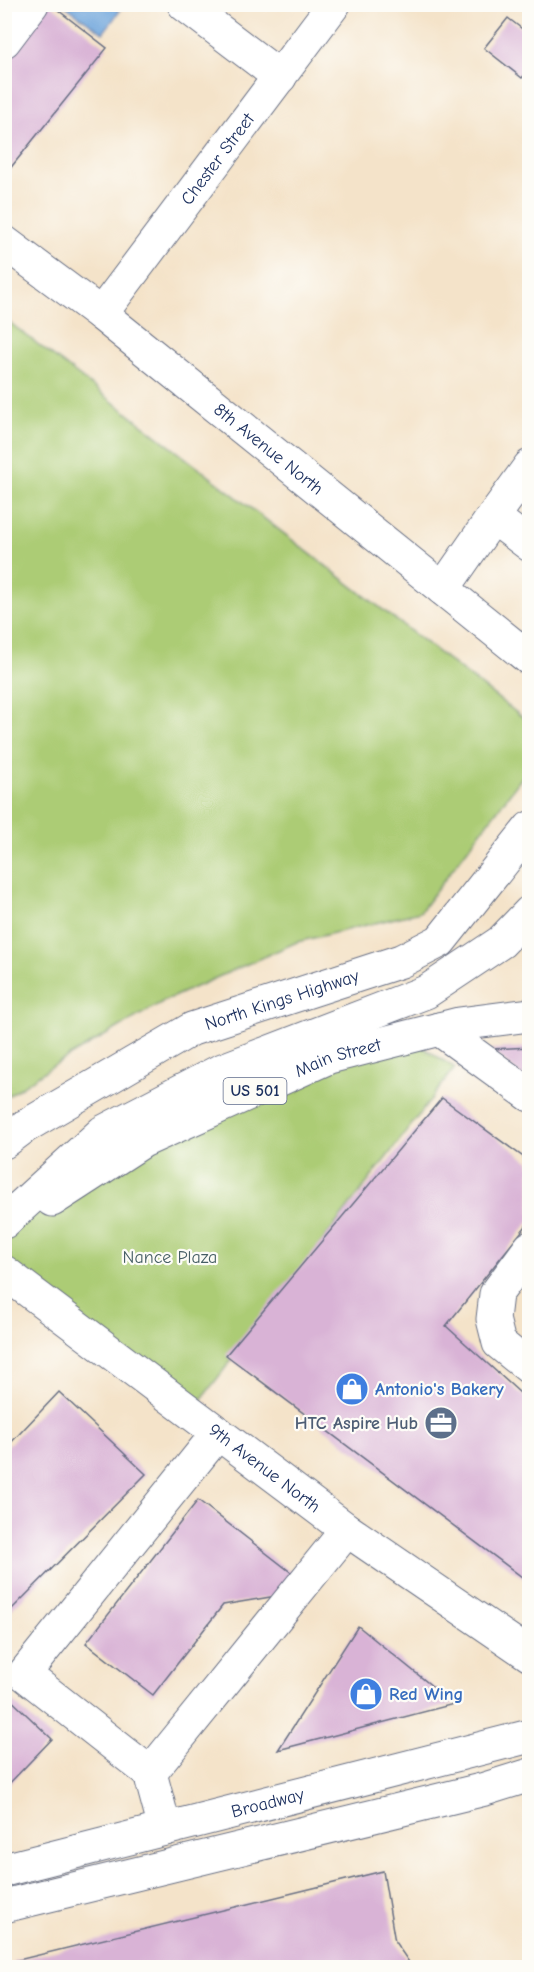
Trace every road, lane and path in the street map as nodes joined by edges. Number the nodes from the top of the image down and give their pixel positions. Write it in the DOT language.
graph roads {
  1 [pos="32,4"];
  2 [pos="184,4"];
  3 [pos="334,4"];
  4 [pos="4,41"];
  5 [pos="280,77"];
  6 [pos="4,242"];
  7 [pos="100,314"];
  8 [pos="530,466"];
  9 [pos="494,517"];
  10 [pos="530,544"];
  11 [pos="443,589"];
  12 [pos="530,659"];
  13 [pos="530,828"];
  14 [pos="530,912"];
  15 [pos="440,941"];
  16 [pos="515,943"];
  17 [pos="530,1015"];
  18 [pos="439,1029"];
  19 [pos="530,1095"];
  20 [pos="4,1142"];
  21 [pos="4,1222"];
  22 [pos="4,1230"];
  23 [pos="530,1248"];
  24 [pos="4,1272"];
  25 [pos="530,1368"];
  26 [pos="218,1433"];
  27 [pos="346,1530"];
  28 [pos="530,1655"];
  29 [pos="530,1736"];
  30 [pos="150,1773"];
  31 [pos="530,1775"];
  32 [pos="165,1829"];
  33 [pos="4,1870"];
  34 [pos="4,1906"];
  1 -- 4 [label="street"];
  2 -- 5 [label="street"];
  3 -- 5 [label="street, Chester Street"];
  5 -- 7 [label="street, Chester Street"];
  6 -- 7 [label="street, 8th Avenue North"];
  7 -- 11 [label="street, 8th Avenue North"];
  8 -- 9 [label="street"];
  9 -- 10 [label="street"];
  9 -- 11 [label="street"];
  11 -- 12 [label="street, 8th Avenue North"];
  13 -- 15 [label="street, North Kings Highway"];
  14 -- 16 [label="street"];
  15 -- 16 [label="street"];
  15 -- 20 [label="street, North Kings Highway"];
  16 -- 21 [label="street"];
  17 -- 18 [label="street, Main Street / US 501"];
  18 -- 19 [label="street"];
  18 -- 22 [label="street, Main Street / US 501"];
  23 -- 25 [label="street"];
  24 -- 26 [label="street, 9th Avenue North"];
  26 -- 27 [label="street, 9th Avenue North"];
  26 -- 30 [label="street"];
  27 -- 28 [label="street, 9th Avenue North"];
  27 -- 30 [label="street"];
  29 -- 32 [label="street, Broadway"];
  30 -- 32 [label="street"];
  31 -- 34 [label="street"];
  32 -- 33 [label="street, Broadway"];
}
